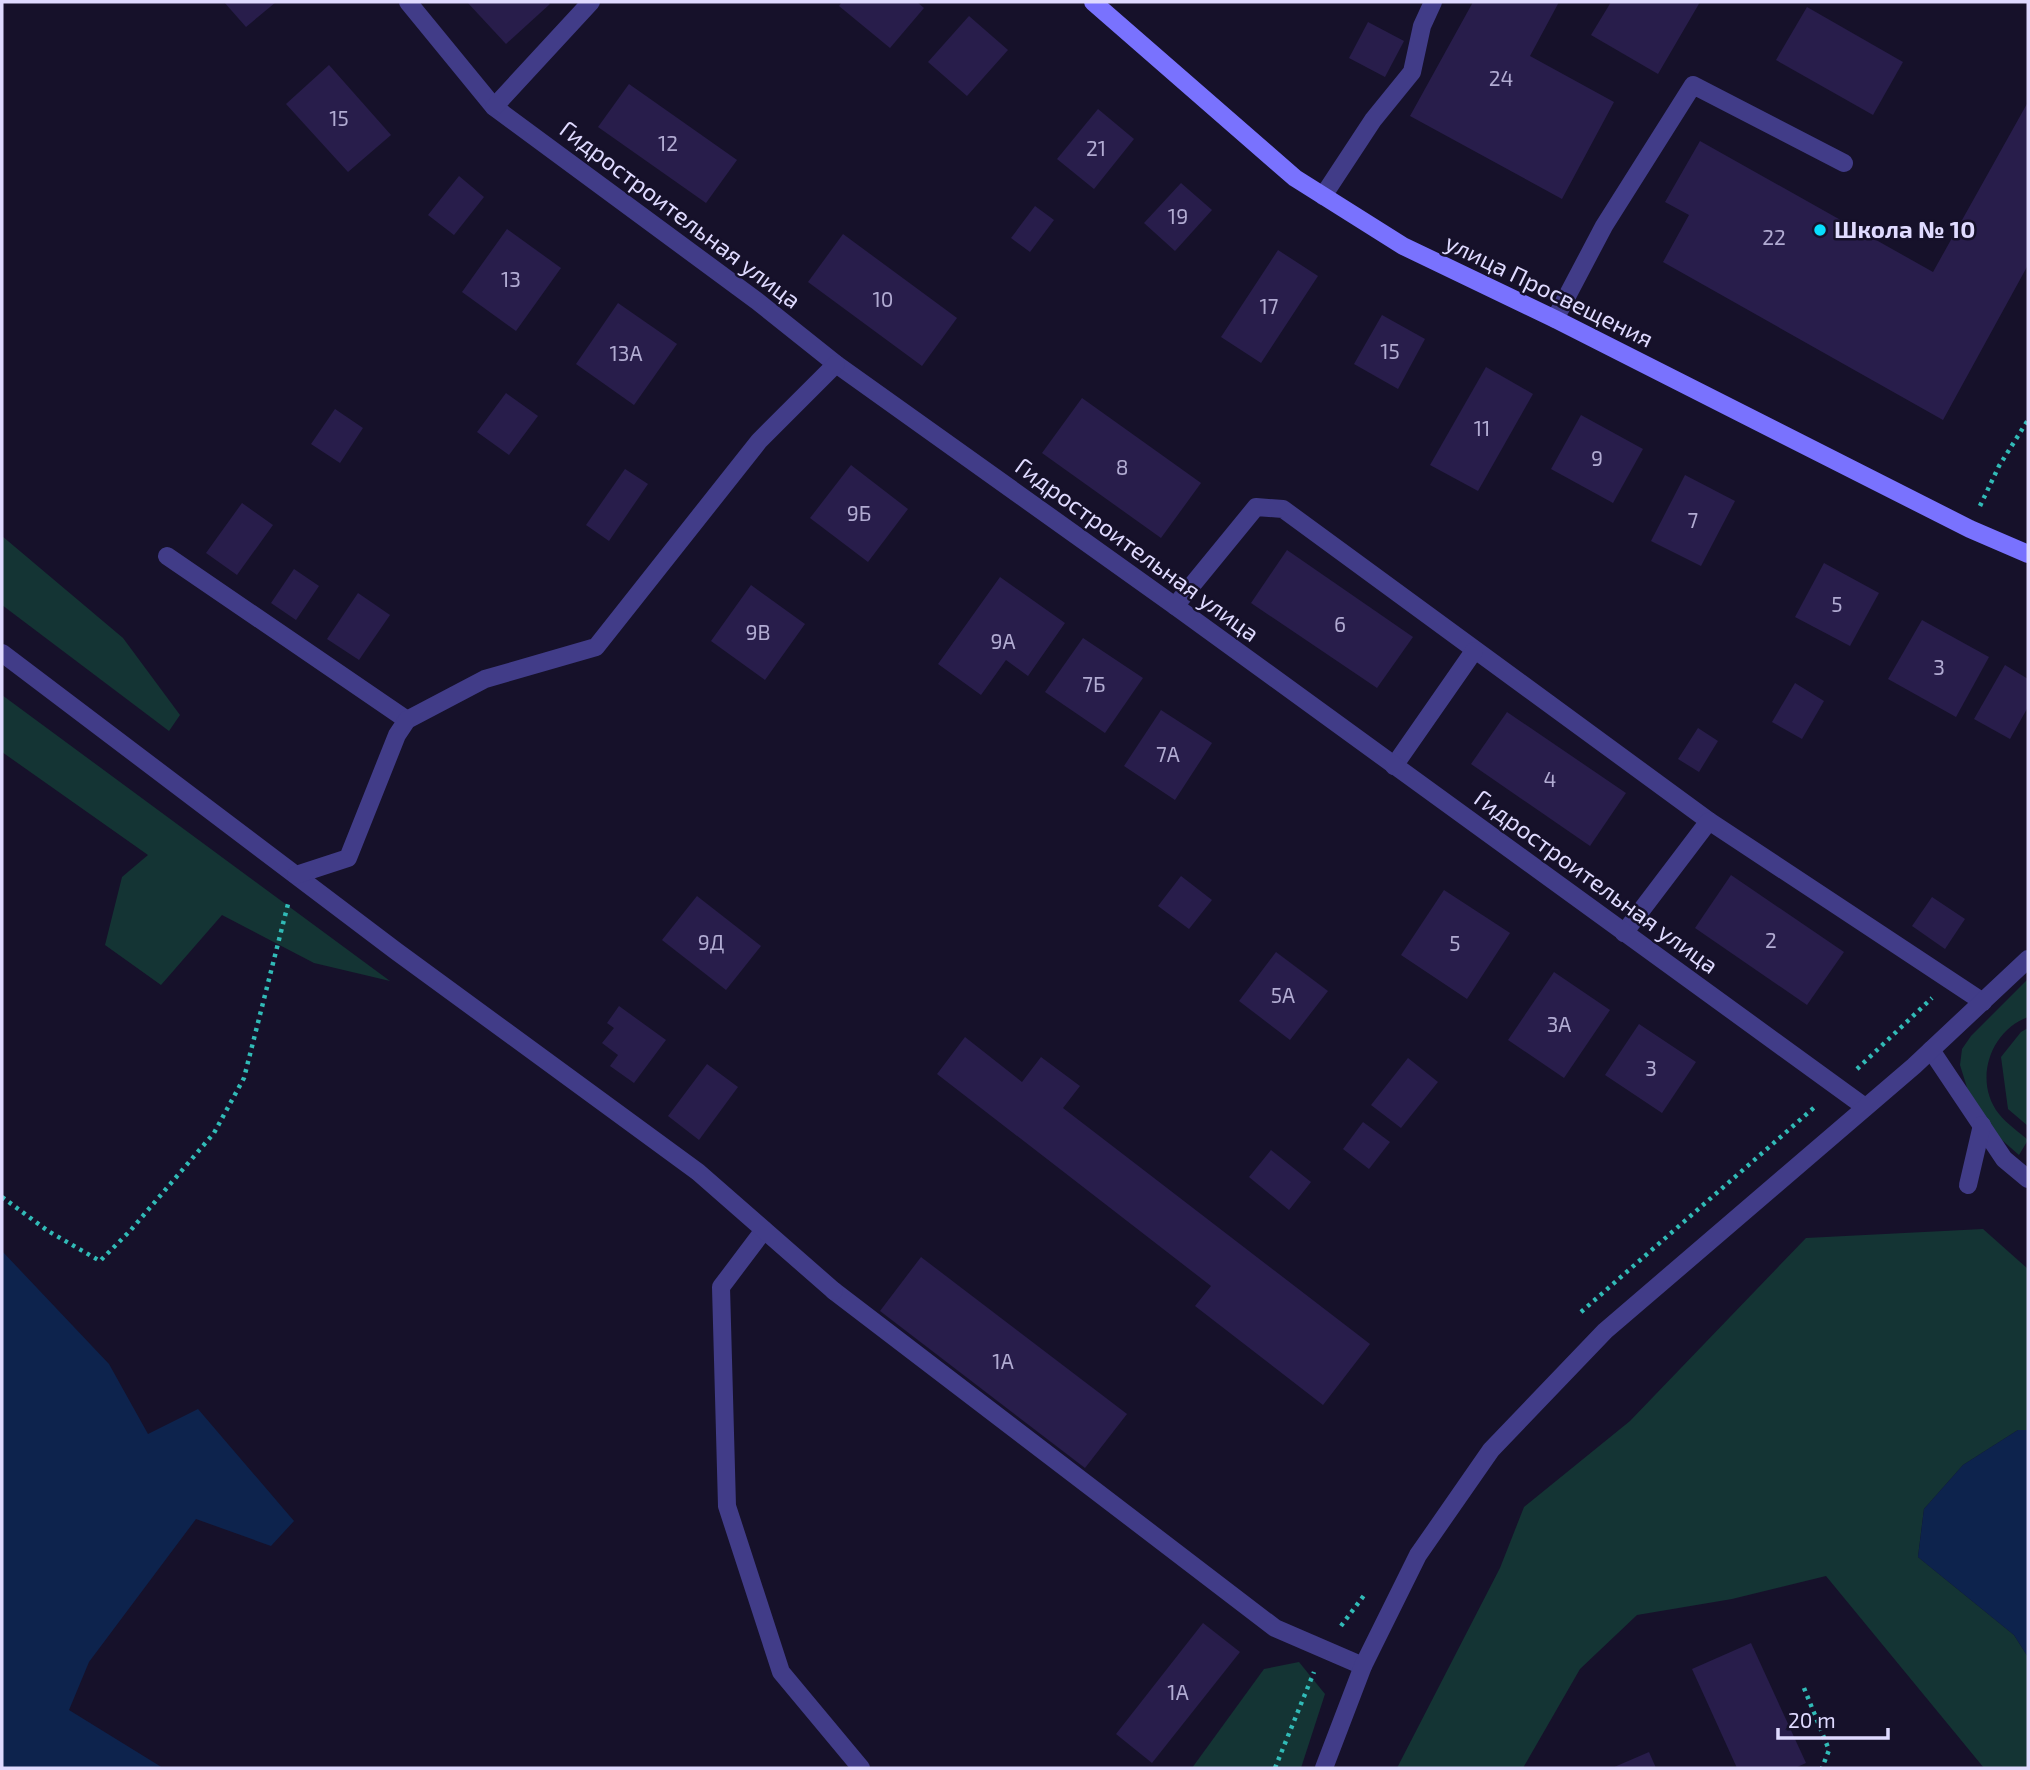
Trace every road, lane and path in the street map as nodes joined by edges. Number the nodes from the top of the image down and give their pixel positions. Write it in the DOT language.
graph roads {
  1 [pos="408,2"];
  2 [pos="591,2"];
  3 [pos="1093,2"];
  4 [pos="1433,2"];
  5 [pos="494,107"];
  6 [pos="1844,163"];
  7 [pos="1323,196"];
  8 [pos="1555,319"];
  9 [pos="836,364"];
  10 [pos="2028,420"];
  11 [pos="1970,529"];
  12 [pos="2028,554"];
  13 [pos="167,555"];
  14 [pos="1175,606"];
  15 [pos="1474,651"];
  16 [pos="2,653"];
  17 [pos="407,720"];
  18 [pos="1394,766"];
  19 [pos="1709,821"];
  20 [pos="296,875"];
  21 [pos="1624,933"];
  22 [pos="2028,959"];
  23 [pos="1983,1002"];
  24 [pos="1931,1050"];
  25 [pos="1866,1107"];
  26 [pos="1982,1125"];
  27 [pos="2028,1179"];
  28 [pos="1968,1185"];
  29 [pos="2,1197"];
  30 [pos="764,1230"];
  31 [pos="1363,1666"];
  32 [pos="1804,1688"];
  33 [pos="861,1768"];
  34 [pos="1324,1768"];
  35 [pos="1823,1768"];
  1 -- 5 [label="street, Гидростроительная улица"];
  2 -- 5 [label="street"];
  3 -- 7 [label="street, улица Просвещения"];
  4 -- 7 [label="street"];
  5 -- 9 [label="street, Гидростроительная улица"];
  6 -- 8 [label="street"];
  7 -- 8 [label="street, улица Просвещения"];
  8 -- 11 [label="street, улица Просвещения"];
  9 -- 14 [label="street, Гидростроительная улица"];
  9 -- 17 [label="street"];
  10 -- 11 [label="path"];
  11 -- 12 [label="street, улица Просвещения"];
  13 -- 17 [label="street"];
  14 -- 15 [label="street"];
  14 -- 18 [label="street, Гидростроительная улица"];
  15 -- 18 [label="street"];
  15 -- 19 [label="street"];
  16 -- 20 [label="street"];
  17 -- 20 [label="street"];
  18 -- 21 [label="street, Гидростроительная улица"];
  19 -- 21 [label="street"];
  19 -- 23 [label="street"];
  20 -- 29 [label="path"];
  20 -- 30 [label="street"];
  21 -- 25 [label="street, Гидростроительная улица"];
  22 -- 23 [label="street"];
  23 -- 24 [label="street"];
  24 -- 25 [label="street"];
  24 -- 26 [label="street"];
  25 -- 31 [label="street"];
  26 -- 27 [label="street"];
  26 -- 28 [label="street"];
  30 -- 31 [label="street"];
  30 -- 33 [label="street"];
  31 -- 34 [label="street"];
  32 -- 35 [label="path"];
}
